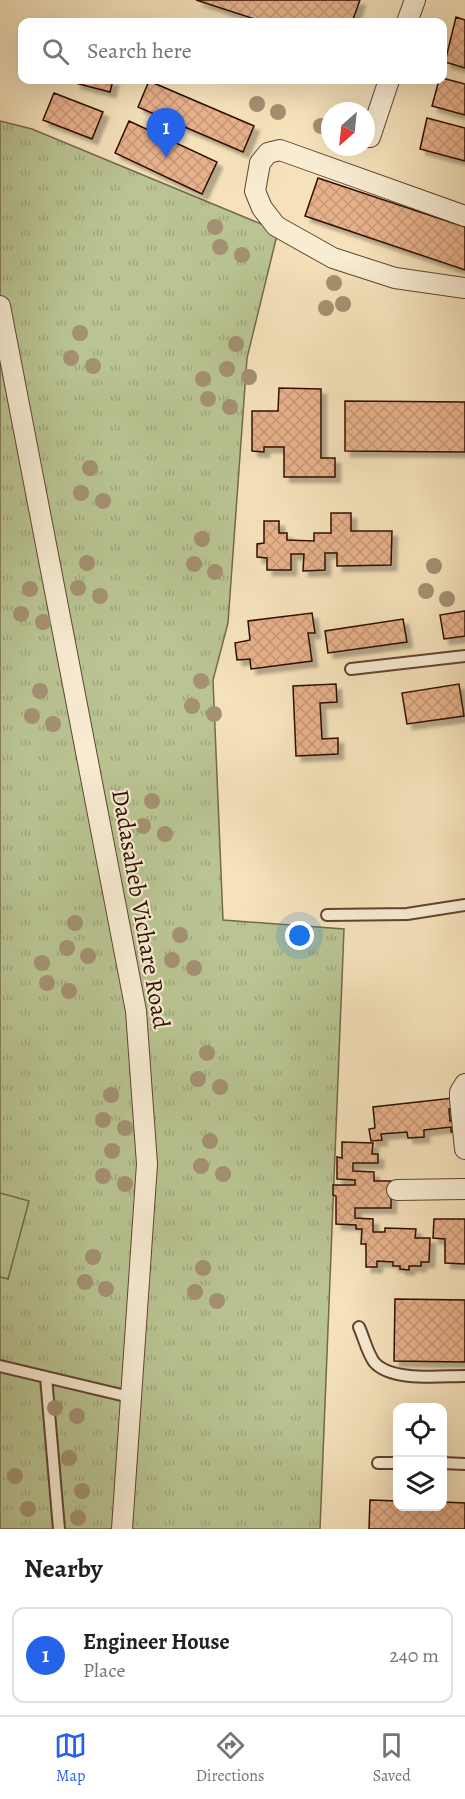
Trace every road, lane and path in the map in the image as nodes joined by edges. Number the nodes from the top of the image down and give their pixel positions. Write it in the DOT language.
graph roads {
  1 [pos="415,0"];
  2 [pos="408,18"];
  3 [pos="387,84"];
  4 [pos="375,121"];
  5 [pos="465,216"];
  6 [pos="465,288"];
  7 [pos="0,306"];
  8 [pos="465,656"];
  9 [pos="351,669"];
  10 [pos="465,906"];
  11 [pos="327,915"];
  12 [pos="465,1084"];
  13 [pos="465,1149"];
  14 [pos="465,1189"];
  15 [pos="397,1190"];
  16 [pos="359,1327"];
  17 [pos="0,1366"];
  18 [pos="465,1376"];
  19 [pos="46,1377"];
  20 [pos="130,1397"];
  21 [pos="378,1463"];
  22 [pos="393,1463"];
  23 [pos="447,1463"];
  24 [pos="465,1464"];
  25 [pos="59,1529"];
  26 [pos="122,1529"];
  1 -- 2 [label="street"];
  3 -- 4 [label="street"];
  5 -- 6 [label="street"];
  7 -- 20 [label="street, Dadasaheb Vichare Road"];
  8 -- 9 [label="lane"];
  10 -- 11 [label="lane"];
  12 -- 13 [label="street"];
  14 -- 15 [label="street"];
  16 -- 18 [label="lane"];
  17 -- 19 [label="lane"];
  19 -- 20 [label="lane"];
  19 -- 25 [label="lane"];
  20 -- 26 [label="street, Dadasaheb Vichare Road"];
  21 -- 22 [label="lane"];
  23 -- 24 [label="lane"];
}
